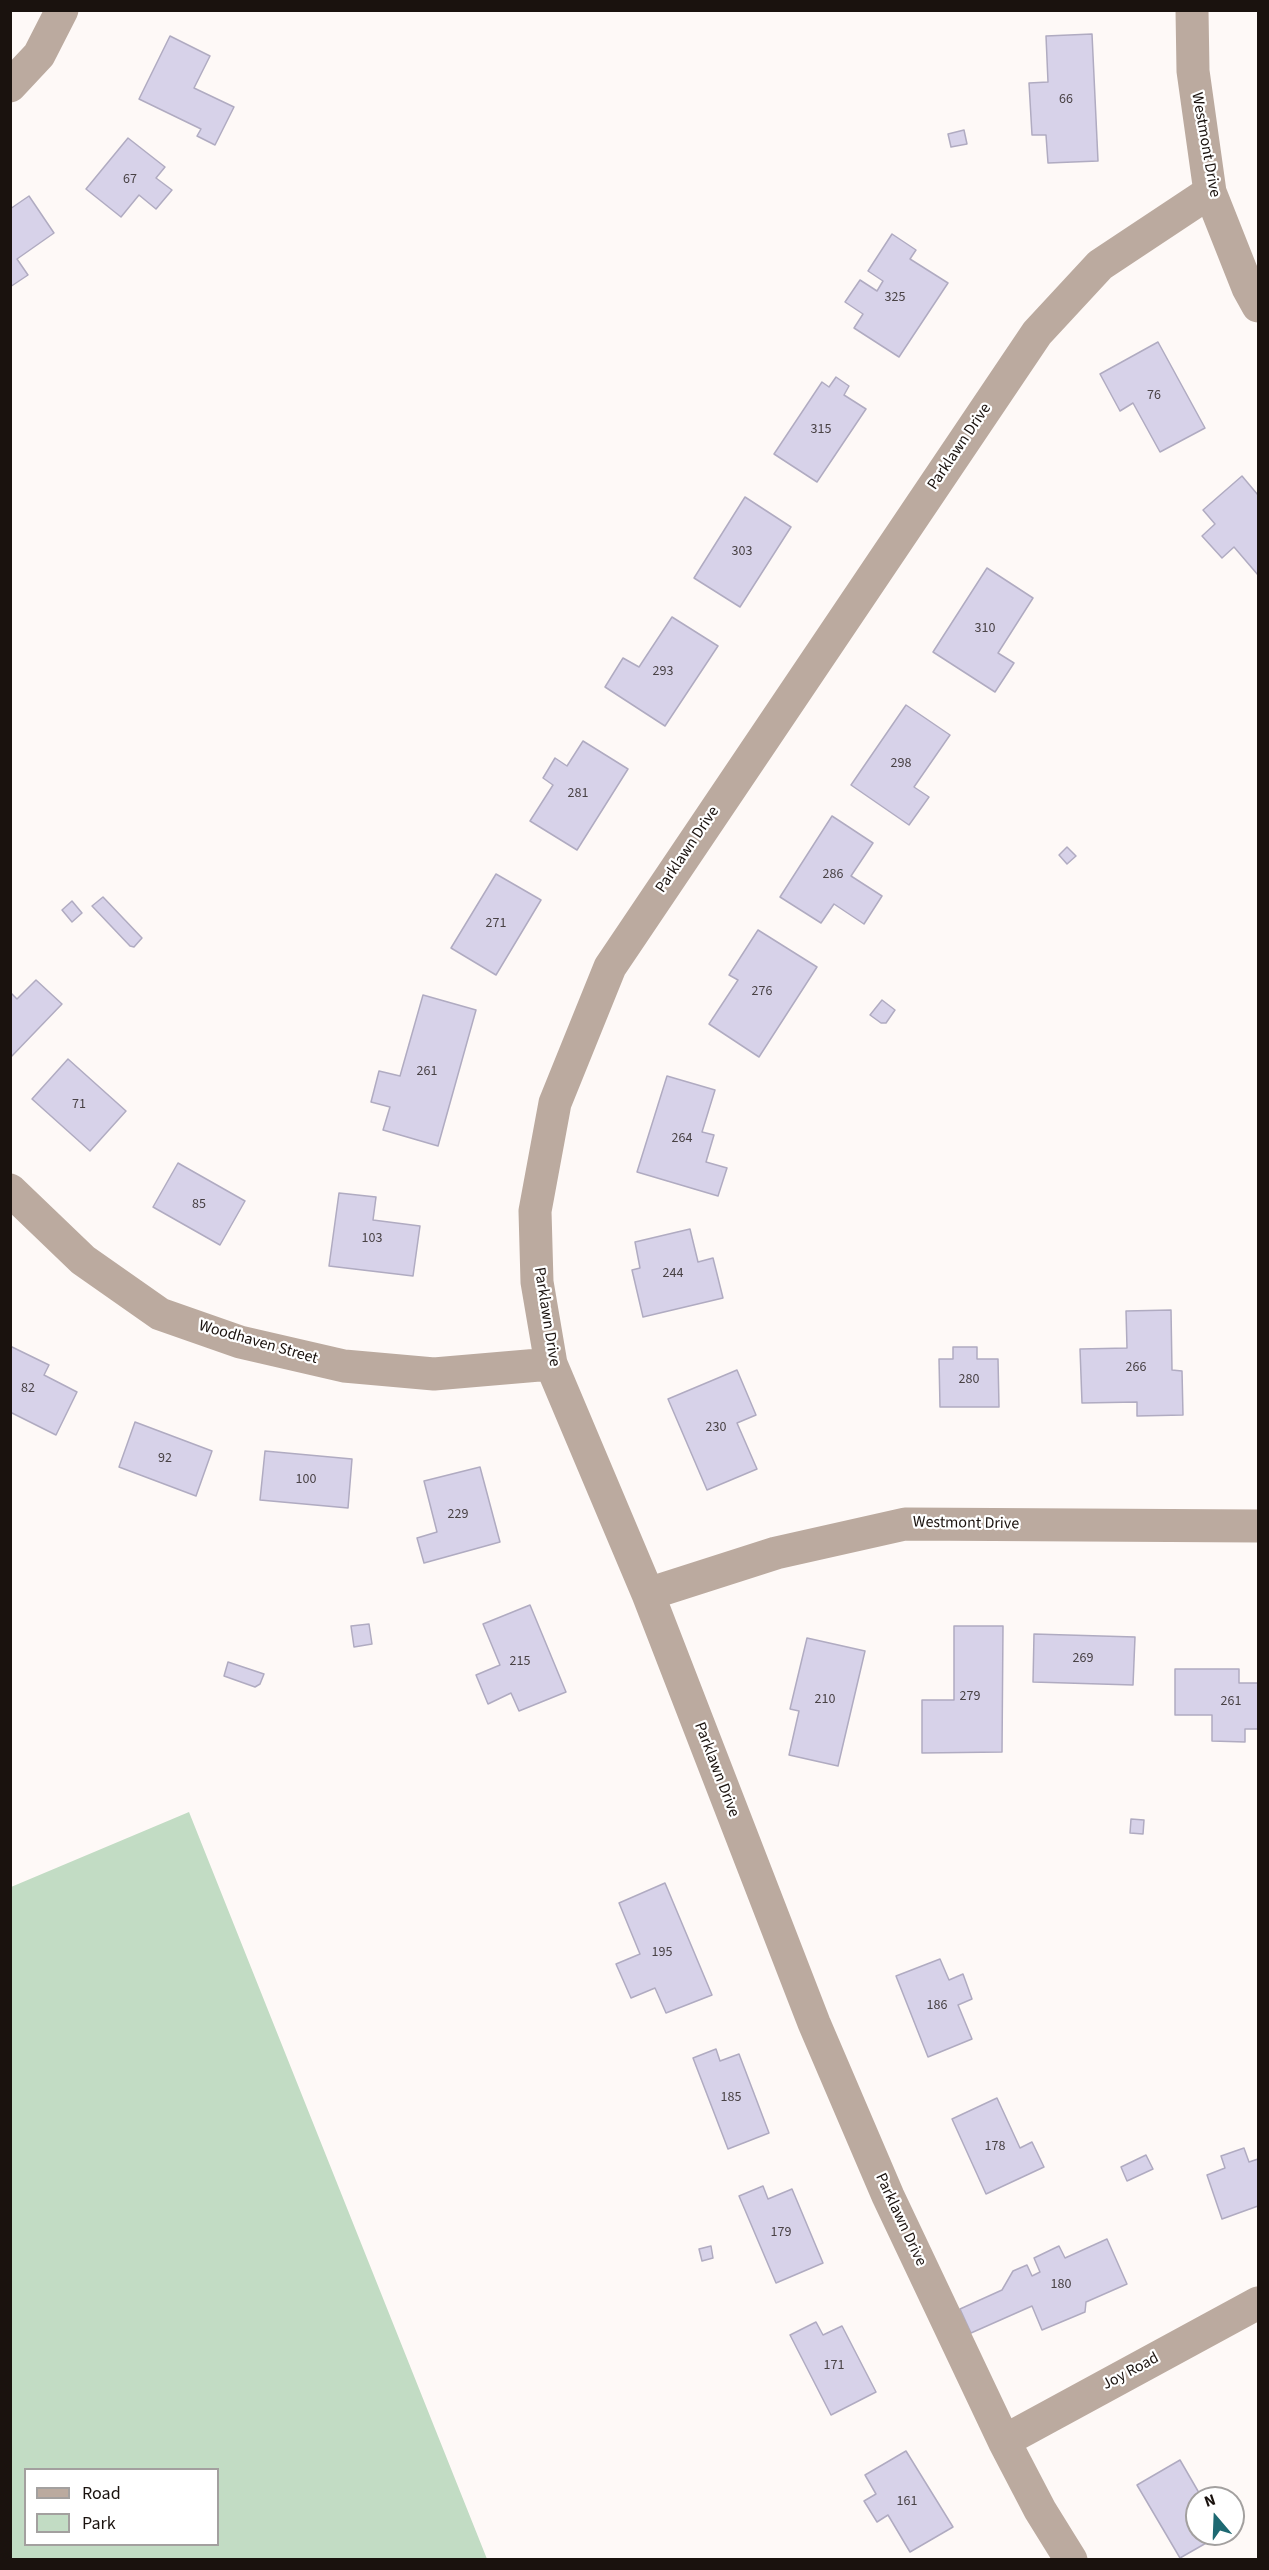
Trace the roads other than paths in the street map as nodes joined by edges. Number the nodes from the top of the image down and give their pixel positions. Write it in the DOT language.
graph roads {
  1 [pos="62,10"];
  2 [pos="1192,10"];
  3 [pos="10,86"];
  4 [pos="1210,192"];
  5 [pos="1258,306"];
  6 [pos="10,1190"];
  7 [pos="551,1364"];
  8 [pos="1258,1526"];
  9 [pos="648,1594"];
  10 [pos="1258,2303"];
  11 [pos="1004,2441"];
  12 [pos="1071,2559"];
  1 -- 3 [label="street"];
  2 -- 4 [label="street, Westmont Drive"];
  4 -- 5 [label="street, Westmont Drive"];
  4 -- 7 [label="street, Parklawn Drive"];
  6 -- 7 [label="street, Woodhaven Street"];
  7 -- 9 [label="street, Parklawn Drive"];
  8 -- 9 [label="street, Westmont Drive"];
  9 -- 11 [label="street, Parklawn Drive"];
  10 -- 11 [label="street, Joy Road"];
  11 -- 12 [label="street, Parklawn Drive"];
}
